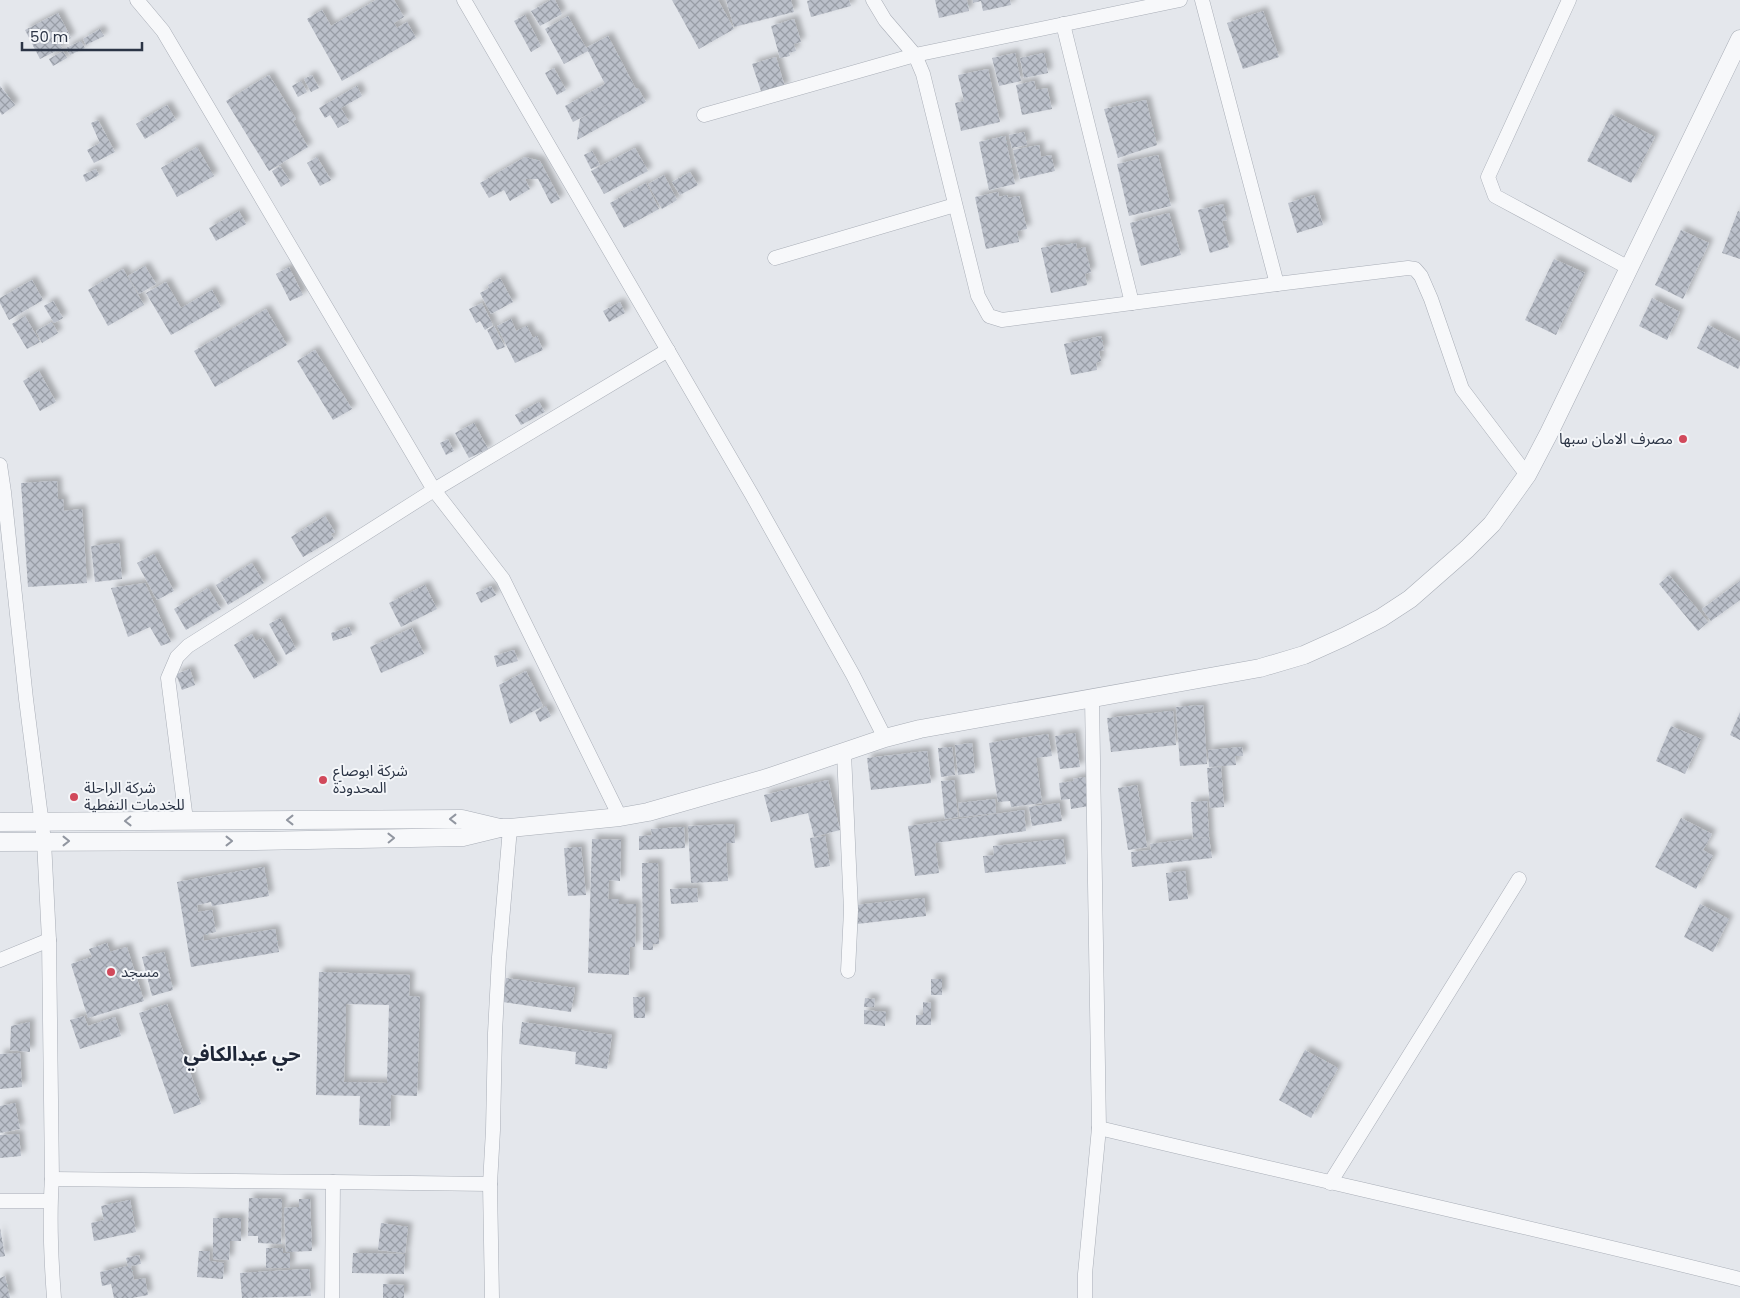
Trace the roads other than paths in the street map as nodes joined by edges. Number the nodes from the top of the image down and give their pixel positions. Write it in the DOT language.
graph roads {
  1 [pos="137,0"];
  2 [pos="464,0"];
  3 [pos="873,0"];
  4 [pos="1180,0"];
  5 [pos="1202,0"];
  6 [pos="1569,0"];
  7 [pos="1063,24"];
  8 [pos="1740,39"];
  9 [pos="914,56"];
  10 [pos="704,115"];
  11 [pos="955,205"];
  12 [pos="775,258"];
  13 [pos="1629,268"];
  14 [pos="1277,284"];
  15 [pos="1132,303"];
  16 [pos="668,350"];
  17 [pos="0,465"];
  18 [pos="1527,475"];
  19 [pos="434,490"];
  20 [pos="6,562"];
  21 [pos="1092,698"];
  22 [pos="885,738"];
  23 [pos="844,752"];
  24 [pos="620,818"];
  25 [pos="186,820"];
  26 [pos="0,822"];
  27 [pos="42,822"];
  28 [pos="505,828"];
  29 [pos="44,841"];
  30 [pos="0,842"];
  31 [pos="1519,879"];
  32 [pos="49,940"];
  33 [pos="0,960"];
  34 [pos="848,971"];
  35 [pos="1099,1128"];
  36 [pos="52,1179"];
  37 [pos="333,1182"];
  38 [pos="1330,1183"];
  39 [pos="490,1184"];
  40 [pos="0,1201"];
  41 [pos="50,1201"];
  42 [pos="1740,1279"];
  43 [pos="54,1298"];
  44 [pos="332,1298"];
  45 [pos="492,1298"];
  46 [pos="1085,1298"];
  1 -- 19 [label="street"];
  2 -- 16 [label="street"];
  3 -- 9 [label="street"];
  4 -- 7 [label="street"];
  5 -- 14 [label="street"];
  6 -- 13 [label="street"];
  7 -- 9 [label="street"];
  7 -- 15 [label="street"];
  8 -- 13 [label="street"];
  9 -- 10 [label="street"];
  9 -- 11 [label="street"];
  11 -- 12 [label="street"];
  11 -- 15 [label="street"];
  13 -- 18 [label="street"];
  14 -- 15 [label="street"];
  14 -- 18 [label="street"];
  16 -- 19 [label="street"];
  16 -- 22 [label="street"];
  17 -- 20 [label="street"];
  18 -- 21 [label="street"];
  19 -- 24 [label="street"];
  19 -- 25 [label="street"];
  20 -- 27 [label="street"];
  21 -- 22 [label="street"];
  21 -- 35 [label="street"];
  22 -- 23 [label="street"];
  23 -- 24 [label="street"];
  23 -- 34 [label="street"];
  24 -- 28 [label="street"];
  25 -- 27 [label="street, one-way"];
  28 -- 25 [label="street, one-way"];
  26 -- 27 [label="street"];
  27 -- 29 [label="street"];
  29 -- 28 [label="street, one-way"];
  28 -- 39 [label="street"];
  29 -- 30 [label="street"];
  29 -- 32 [label="street"];
  31 -- 38 [label="street"];
  32 -- 33 [label="street"];
  32 -- 36 [label="street"];
  35 -- 38 [label="street"];
  35 -- 46 [label="street"];
  36 -- 37 [label="street"];
  36 -- 41 [label="street"];
  37 -- 39 [label="street"];
  37 -- 44 [label="street"];
  38 -- 42 [label="street"];
  39 -- 45 [label="street"];
  40 -- 41 [label="street"];
  41 -- 43 [label="street"];
}
